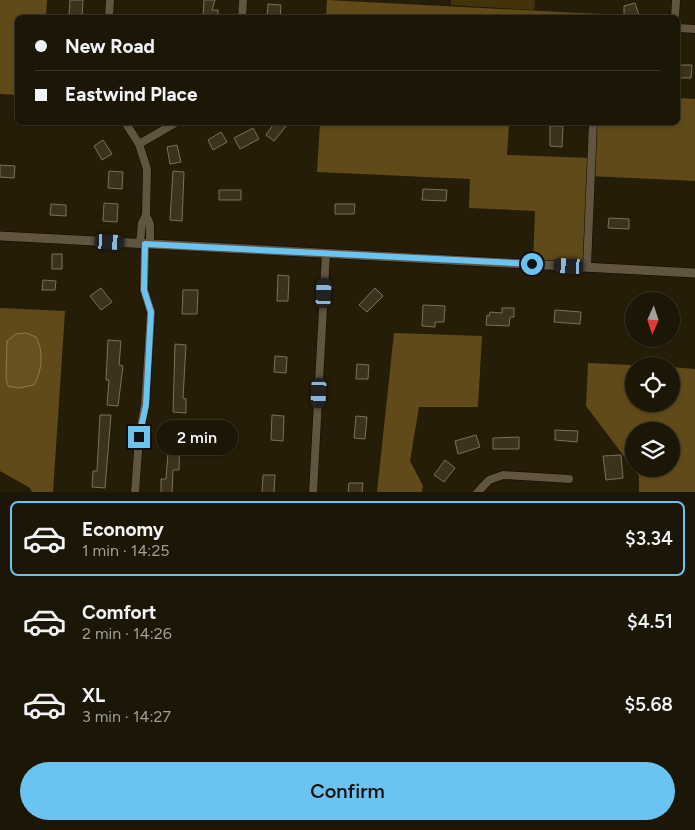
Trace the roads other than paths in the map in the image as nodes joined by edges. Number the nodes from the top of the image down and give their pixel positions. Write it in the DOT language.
graph roads {
  1 [pos="110,0"];
  2 [pos="243,0"];
  3 [pos="676,0"];
  4 [pos="109,15"];
  5 [pos="242,15"];
  6 [pos="675,15"];
  7 [pos="680,28"];
  8 [pos="695,29"];
  9 [pos="127,125"];
  10 [pos="172,125"];
  11 [pos="593,125"];
  12 [pos="139,144"];
  13 [pos="0,236"];
  14 [pos="145,243"];
  15 [pos="326,253"];
  16 [pos="587,267"];
  17 [pos="695,273"];
  18 [pos="569,479"];
  19 [pos="135,492"];
  20 [pos="314,492"];
  21 [pos="477,492"];
  1 -- 4 [label="street"];
  2 -- 5 [label="street"];
  3 -- 6 [label="street"];
  7 -- 8 [label="street"];
  9 -- 12 [label="street"];
  10 -- 12 [label="street"];
  11 -- 16 [label="street"];
  12 -- 14 [label="street"];
  13 -- 14 [label="street"];
  14 -- 15 [label="street"];
  14 -- 19 [label="street"];
  15 -- 16 [label="street"];
  15 -- 20 [label="street"];
  16 -- 17 [label="street"];
  18 -- 21 [label="street"];
}
